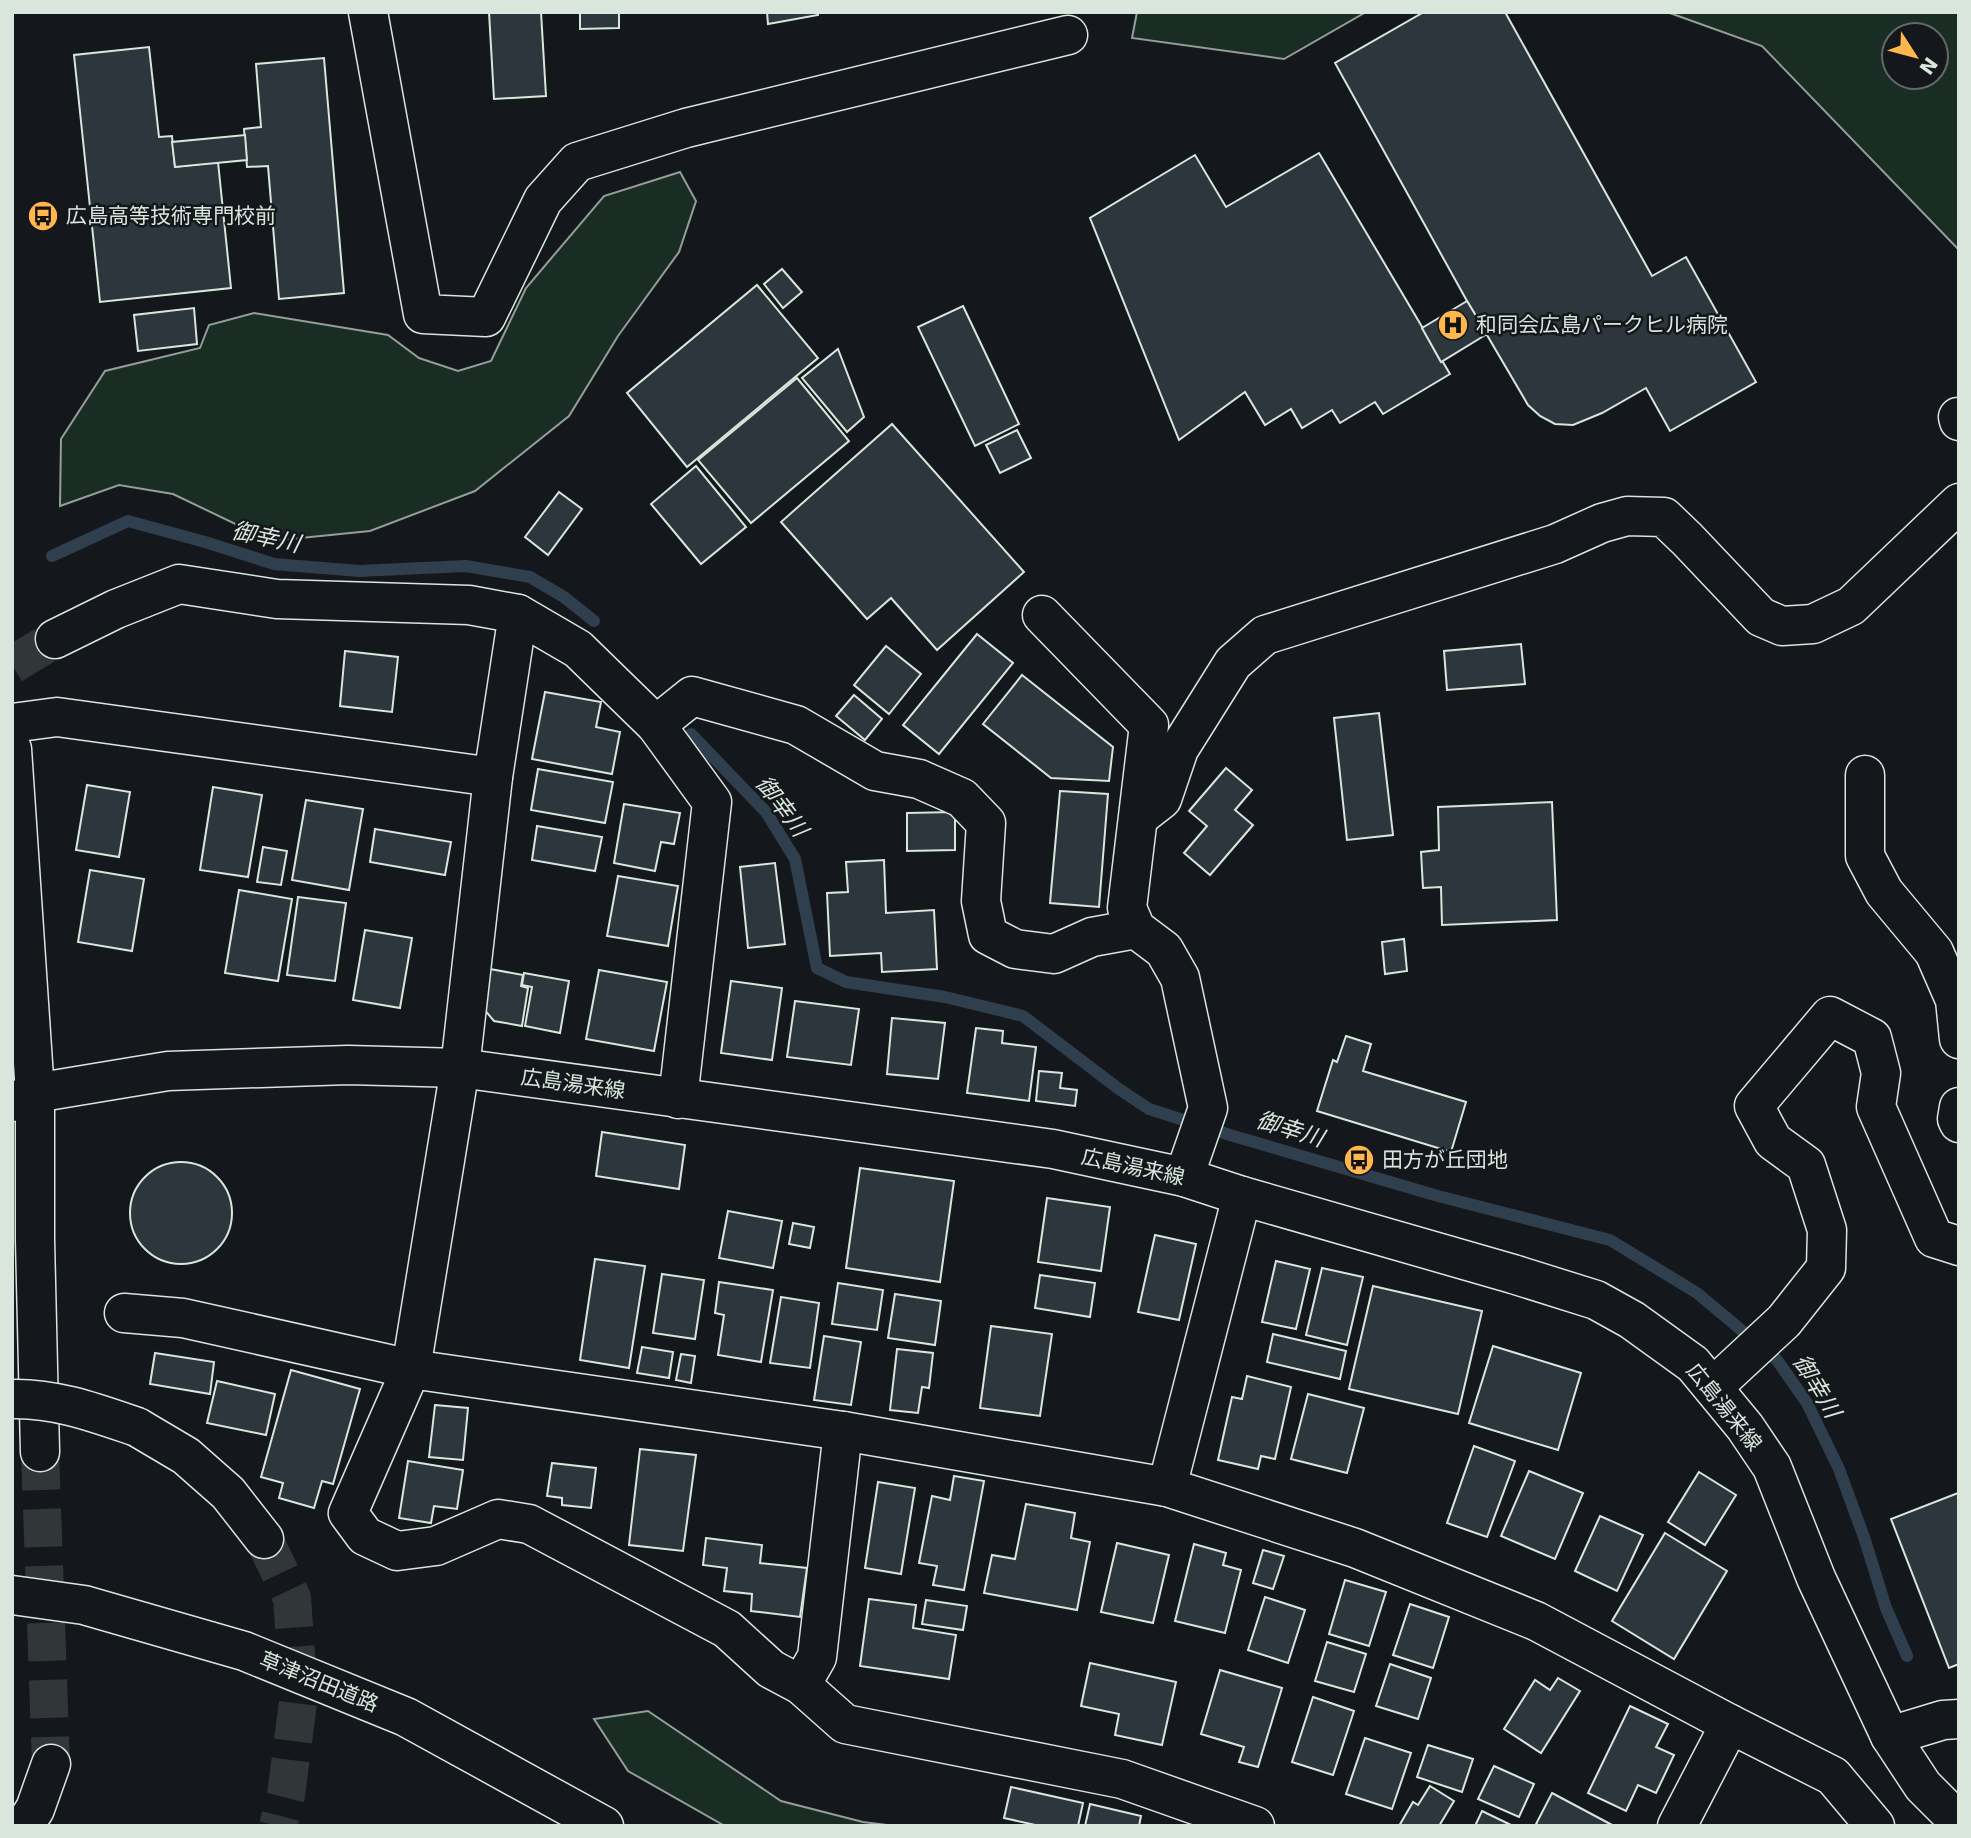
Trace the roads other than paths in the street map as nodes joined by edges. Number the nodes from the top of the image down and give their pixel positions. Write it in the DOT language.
graph roads {
  1 [pos="368,12"];
  2 [pos="1069,35"];
  3 [pos="1959,503"];
  4 [pos="518,614"];
  5 [pos="1042,615"];
  6 [pos="55,639"];
  7 [pos="12,723"];
  8 [pos="656,725"];
  9 [pos="12,749"];
  10 [pos="1865,775"];
  11 [pos="493,777"];
  12 [pos="1139,817"];
  13 [pos="1136,929"];
  14 [pos="1959,1039"];
  15 [pos="460,1068"];
  16 [pos="24,1097"];
  17 [pos="678,1099"];
  18 [pos="1959,1107"];
  19 [pos="1959,1123"];
  20 [pos="1184,1177"];
  21 [pos="1242,1196"];
  22 [pos="1959,1246"];
  23 [pos="124,1313"];
  24 [pos="411,1369"];
  25 [pos="1713,1387"];
  26 [pos="12,1399"];
  27 [pos="843,1431"];
  28 [pos="40,1452"];
  29 [pos="1167,1487"];
  30 [pos="264,1539"];
  31 [pos="12,1595"];
  32 [pos="801,1685"];
  33 [pos="1959,1719"];
  34 [pos="1730,1724"];
  35 [pos="1890,1736"];
  36 [pos="51,1764"];
  37 [pos="1959,1822"];
  38 [pos="24,1826"];
  39 [pos="604,1826"];
  40 [pos="1255,1826"];
  41 [pos="1676,1826"];
  42 [pos="1875,1826"];
  1 -- 2 [label="street"];
  3 -- 12 [label="street"];
  4 -- 6 [label="street"];
  4 -- 8 [label="street"];
  4 -- 11 [label="street"];
  5 -- 12 [label="street"];
  7 -- 11 [label="street"];
  8 -- 13 [label="street"];
  8 -- 17 [label="street"];
  9 -- 16 [label="street"];
  10 -- 14 [label="street"];
  11 -- 15 [label="street"];
  12 -- 13 [label="street"];
  13 -- 20 [label="street"];
  15 -- 16 [label="street, 広島湯来線"];
  15 -- 17 [label="street, 広島湯来線"];
  15 -- 24 [label="street"];
  16 -- 28 [label="street"];
  17 -- 20 [label="street, 広島湯来線"];
  18 -- 19 [label="street"];
  20 -- 21 [label="street, 広島湯来線"];
  21 -- 25 [label="street, 広島湯来線"];
  21 -- 29 [label="street"];
  22 -- 25 [label="street"];
  23 -- 24 [label="street"];
  24 -- 27 [label="street"];
  24 -- 32 [label="street"];
  25 -- 35 [label="street, 広島湯来線"];
  26 -- 30 [label="street, bridge"];
  27 -- 29 [label="street"];
  27 -- 32 [label="street"];
  29 -- 34 [label="street"];
  31 -- 39 [label="street, 草津沼田道路"];
  32 -- 40 [label="street"];
  33 -- 35 [label="street"];
  34 -- 41 [label="street"];
  34 -- 42 [label="street"];
  35 -- 37 [label="street, 広島湯来線"];
  36 -- 38 [label="street"];
}
